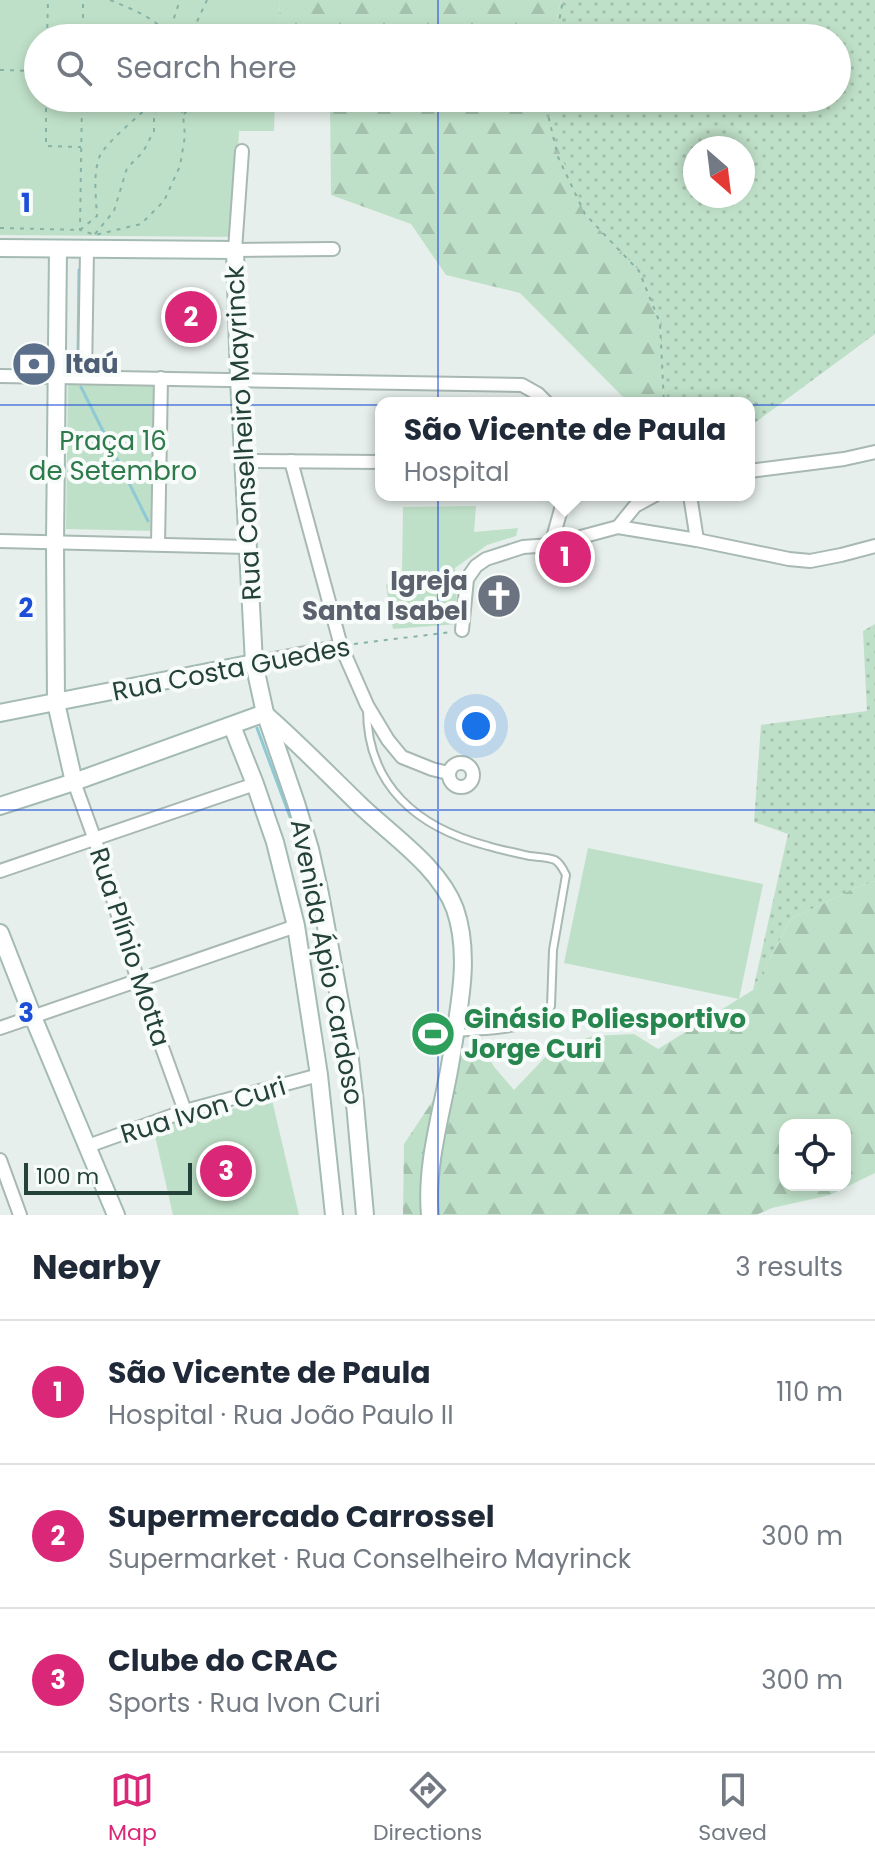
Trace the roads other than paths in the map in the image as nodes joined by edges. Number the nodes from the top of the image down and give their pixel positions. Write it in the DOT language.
graph roads {
  1 [pos="242,151"];
  2 [pos="91,242"];
  3 [pos="0,248"];
  4 [pos="58,249"];
  5 [pos="333,249"];
  6 [pos="235,250"];
  7 [pos="0,376"];
  8 [pos="56,376"];
  9 [pos="85,377"];
  10 [pos="161,378"];
  11 [pos="239,379"];
  12 [pos="541,397"];
  13 [pos="875,452"];
  14 [pos="244,461"];
  15 [pos="291,461"];
  16 [pos="375,462"];
  17 [pos="755,470"];
  18 [pos="563,501"];
  19 [pos="635,501"];
  20 [pos="643,501"];
  21 [pos="691,501"];
  22 [pos="629,512"];
  23 [pos="618,527"];
  24 [pos="697,540"];
  25 [pos="0,541"];
  26 [pos="55,543"];
  27 [pos="158,544"];
  28 [pos="551,545"];
  29 [pos="875,546"];
  30 [pos="248,547"];
  31 [pos="462,630"];
  32 [pos="341,646"];
  33 [pos="254,663"];
  34 [pos="56,703"];
  35 [pos="367,705"];
  36 [pos="0,713"];
  37 [pos="265,713"];
  38 [pos="232,726"];
  39 [pos="448,773"];
  40 [pos="74,782"];
  41 [pos="255,784"];
  42 [pos="0,806"];
  43 [pos="95,840"];
  44 [pos="0,871"];
  45 [pos="296,926"];
  46 [pos="0,933"];
  47 [pos="138,981"];
  48 [pos="33,1017"];
  49 [pos="0,1028"];
  50 [pos="455,1033"];
  51 [pos="319,1075"];
  52 [pos="185,1111"];
  53 [pos="88,1146"];
  54 [pos="0,1160"];
  55 [pos="20,1215"];
  56 [pos="116,1215"];
  57 [pos="334,1215"];
  58 [pos="365,1215"];
  59 [pos="430,1215"];
  1 -- 6 [label="street, Rua Conselheiro Mayrinck"];
  2 -- 4 [label="street"];
  2 -- 6 [label="street"];
  2 -- 9 [label="street"];
  3 -- 4 [label="street"];
  4 -- 8 [label="street"];
  5 -- 6 [label="street"];
  6 -- 11 [label="street, Rua Conselheiro Mayrinck"];
  7 -- 8 [label="street"];
  8 -- 9 [label="street"];
  8 -- 26 [label="street"];
  9 -- 10 [label="street"];
  10 -- 11 [label="street"];
  10 -- 27 [label="street"];
  11 -- 12 [label="street"];
  11 -- 14 [label="street, Rua Conselheiro Mayrinck"];
  13 -- 17 [label="street"];
  14 -- 15 [label="street"];
  14 -- 30 [label="street, Rua Conselheiro Mayrinck"];
  15 -- 16 [label="street"];
  15 -- 32 [label="street"];
  18 -- 28 [label="street"];
  19 -- 22 [label="street"];
  20 -- 22 [label="street"];
  21 -- 24 [label="street"];
  22 -- 23 [label="street"];
  23 -- 24 [label="street"];
  23 -- 28 [label="street"];
  24 -- 29 [label="street"];
  25 -- 26 [label="street"];
  26 -- 27 [label="street"];
  26 -- 34 [label="street"];
  27 -- 30 [label="street"];
  28 -- 31 [label="street"];
  30 -- 33 [label="street, Rua Conselheiro Mayrinck"];
  32 -- 33 [label="street, Rua Costa Guedes"];
  32 -- 35 [label="street"];
  33 -- 34 [label="street, Rua Costa Guedes"];
  33 -- 37 [label="street, Rua Conselheiro Mayrinck"];
  34 -- 36 [label="street, Rua Costa Guedes"];
  34 -- 40 [label="street"];
  35 -- 39 [label="street"];
  35 -- 50 [label="lane"];
  37 -- 38 [label="street"];
  37 -- 50 [label="street"];
  37 -- 58 [label="street, Avenida Ápio Cardoso"];
  38 -- 40 [label="street"];
  38 -- 41 [label="street, Avenida Ápio Cardoso"];
  40 -- 42 [label="street"];
  40 -- 43 [label="street, Rua Plínio Motta"];
  41 -- 43 [label="street"];
  41 -- 45 [label="street, Avenida Ápio Cardoso"];
  43 -- 44 [label="street"];
  43 -- 47 [label="street, Rua Plínio Motta"];
  45 -- 47 [label="street"];
  45 -- 51 [label="street, Avenida Ápio Cardoso"];
  46 -- 48 [label="street"];
  47 -- 48 [label="street"];
  47 -- 52 [label="street, Rua Plínio Motta"];
  48 -- 49 [label="street"];
  48 -- 53 [label="street"];
  50 -- 59 [label="street"];
  51 -- 52 [label="street, Rua Ivon Curi"];
  51 -- 57 [label="street, Avenida Ápio Cardoso"];
  52 -- 53 [label="street, Rua Ivon Curi"];
  53 -- 56 [label="street"];
  54 -- 55 [label="street"];
}
